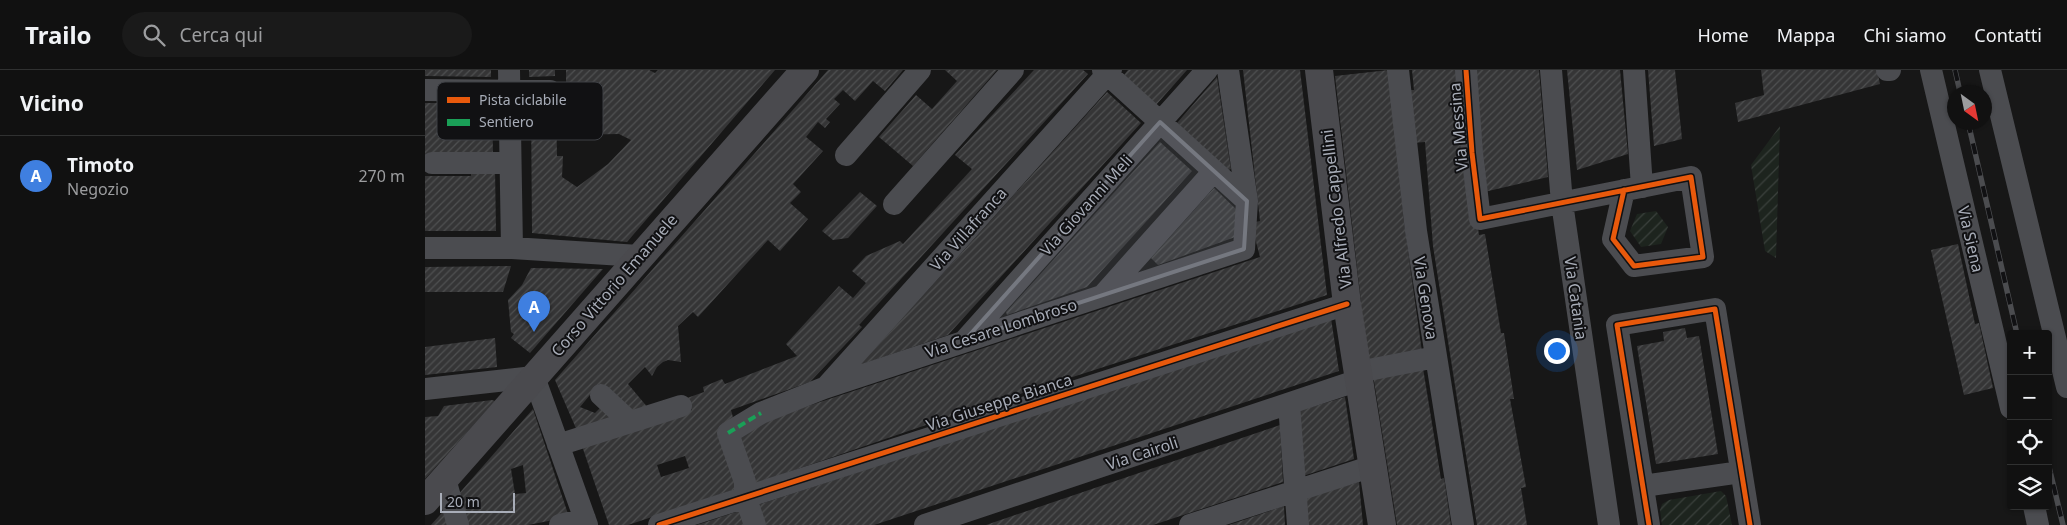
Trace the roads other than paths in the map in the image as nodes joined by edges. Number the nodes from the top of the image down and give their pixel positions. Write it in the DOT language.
graph roads {
  1 [pos="804,70"];
  2 [pos="920,70"];
  3 [pos="1013,70"];
  4 [pos="1207,70"];
  5 [pos="1228,70"];
  6 [pos="1319,70"];
  7 [pos="1398,70"];
  8 [pos="1466,70"];
  9 [pos="1551,70"];
  10 [pos="1634,70"];
  11 [pos="1931,70"];
  12 [pos="1991,70"];
  13 [pos="1107,71"];
  14 [pos="509,80"];
  15 [pos="492,82"];
  16 [pos="1160,122"];
  17 [pos="510,140"];
  18 [pos="846,155"];
  19 [pos="432,163"];
  20 [pos="510,163"];
  21 [pos="1214,171"];
  22 [pos="1633,189"];
  23 [pos="1247,201"];
  24 [pos="1562,203"];
  25 [pos="894,204"];
  26 [pos="425,248"];
  27 [pos="512,248"];
  28 [pos="639,256"];
  29 [pos="1103,294"];
  30 [pos="1347,304"];
  31 [pos="965,340"];
  32 [pos="1435,358"];
  33 [pos="1359,376"];
  34 [pos="534,377"];
  35 [pos="2067,387"];
  36 [pos="824,388"];
  37 [pos="425,389"];
  38 [pos="2007,391"];
  39 [pos="601,395"];
  40 [pos="1289,404"];
  41 [pos="681,406"];
  42 [pos="631,422"];
  43 [pos="559,445"];
  44 [pos="1373,466"];
  45 [pos="1741,472"];
  46 [pos="445,479"];
  47 [pos="1643,486"];
  48 [pos="1295,491"];
  49 [pos="745,496"];
  50 [pos="425,501"];
  51 [pos="2035,510"];
  52 [pos="973,517"];
  53 [pos="586,522"];
  54 [pos="458,525"];
  55 [pos="560,525"];
  56 [pos="659,525"];
  57 [pos="755,525"];
  58 [pos="925,525"];
  59 [pos="1190,525"];
  60 [pos="1298,525"];
  61 [pos="1382,525"];
  62 [pos="1463,525"];
  63 [pos="1609,525"];
  64 [pos="1649,525"];
  65 [pos="1750,525"];
  66 [pos="2038,525"];
  1 -- 28 [label="main road, Corso Vittorio Emanuele"];
  2 -- 18 [label="street"];
  3 -- 25 [label="street"];
  4 -- 16 [label="street, Via Giovanni Meli"];
  5 -- 23 [label="street"];
  6 -- 30 [label="main road, Via Alfredo Cappellini"];
  7 -- 32 [label="street, Via Genova"];
  8 -- 24 [label="street, Via Messina"];
  9 -- 24 [label="street, Via Catania"];
  10 -- 22 [label="street"];
  11 -- 38 [label="street, Via Siena"];
  12 -- 35 [label="street"];
  13 -- 16 [label="street"];
  13 -- 36 [label="street, Via Villafranca"];
  14 -- 15 [label="street"];
  16 -- 21 [label="street"];
  16 -- 31 [label="street, Via Giovanni Meli"];
  17 -- 20 [label="street"];
  19 -- 20 [label="street"];
  20 -- 27 [label="street"];
  21 -- 23 [label="street"];
  21 -- 29 [label="street"];
  22 -- 22 [label="street"];
  22 -- 24 [label="street"];
  23 -- 29 [label="street, Via Cesare Lombroso"];
  24 -- 63 [label="street, Via Catania"];
  26 -- 27 [label="street"];
  27 -- 28 [label="street"];
  28 -- 34 [label="main road, Corso Vittorio Emanuele"];
  29 -- 31 [label="street, Via Cesare Lombroso"];
  30 -- 33 [label="main road, Via Alfredo Cappellini"];
  30 -- 49 [label="street, Via Giuseppe Bianca"];
  31 -- 36 [label="street, Via Cesare Lombroso"];
  32 -- 33 [label="street, Via Cairoli"];
  32 -- 62 [label="street, Via Genova"];
  33 -- 40 [label="street, Via Cairoli"];
  33 -- 44 [label="main road, Via Alfredo Cappellini"];
  34 -- 37 [label="street"];
  34 -- 43 [label="street"];
  34 -- 46 [label="main road, Corso Vittorio Emanuele"];
  36 -- 49 [label="street, Via Cesare Lombroso"];
  39 -- 42 [label="street"];
  40 -- 48 [label="street"];
  40 -- 52 [label="street, Via Cairoli"];
  41 -- 42 [label="street"];
  42 -- 43 [label="street"];
  43 -- 53 [label="street"];
  44 -- 48 [label="street"];
  44 -- 61 [label="main road, Via Alfredo Cappellini"];
  45 -- 47 [label="street"];
  45 -- 47 [label="street"];
  45 -- 65 [label="street"];
  46 -- 50 [label="main road, Corso Vittorio Emanuele"];
  46 -- 54 [label="street"];
  47 -- 64 [label="street"];
  48 -- 59 [label="street"];
  48 -- 60 [label="street"];
  49 -- 56 [label="street, Via Giuseppe Bianca"];
  49 -- 57 [label="street"];
  51 -- 66 [label="street"];
  52 -- 58 [label="street, Via Cairoli"];
  53 -- 55 [label="street"];
}
